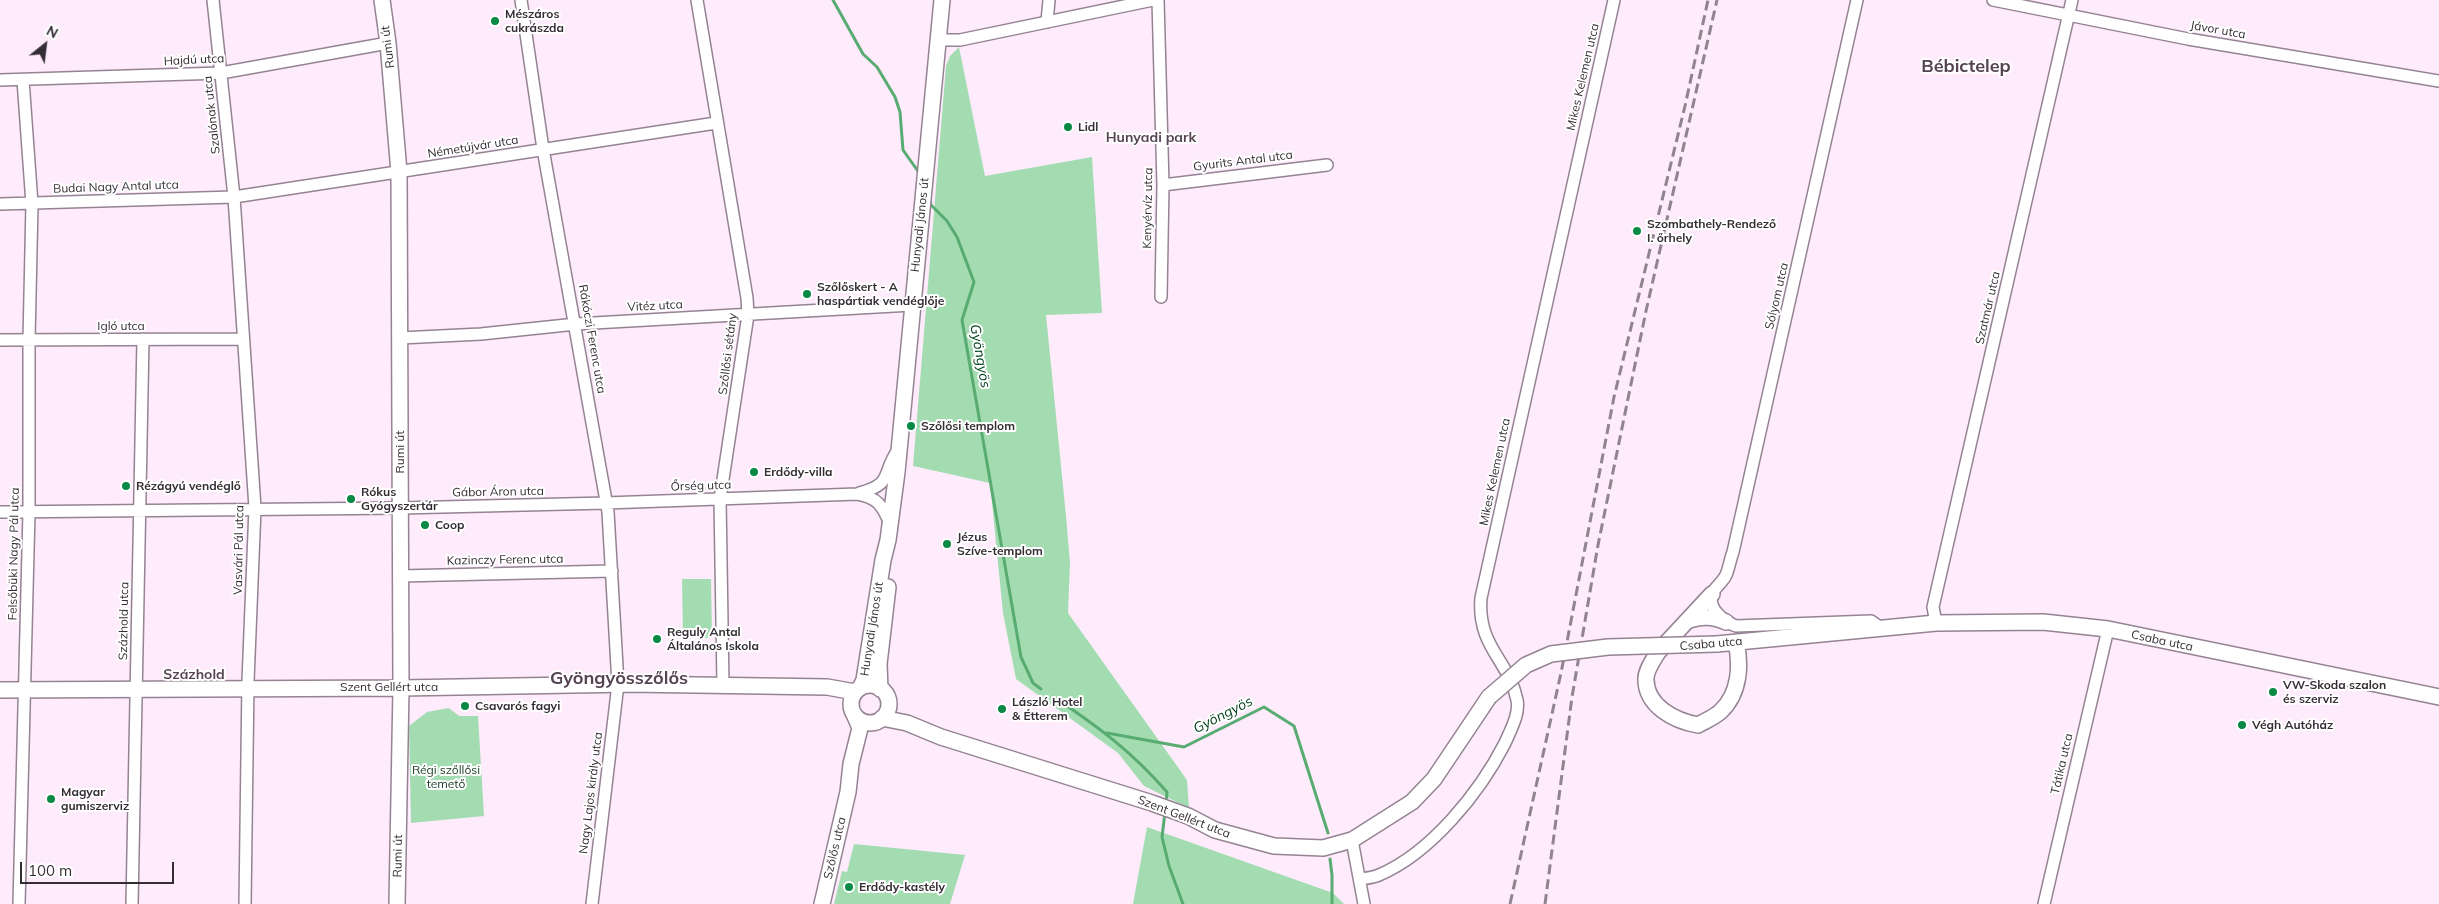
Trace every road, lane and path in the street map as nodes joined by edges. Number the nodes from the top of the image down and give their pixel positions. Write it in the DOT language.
graph roads {
  1 [pos="213,0"];
  2 [pos="382,0"];
  3 [pos="520,0"];
  4 [pos="697,0"];
  5 [pos="942,0"];
  6 [pos="1049,0"];
  7 [pos="1153,0"];
  8 [pos="1158,0"];
  9 [pos="1614,0"];
  10 [pos="1857,0"];
  11 [pos="1993,0"];
  12 [pos="2072,0"];
  13 [pos="1106,5"];
  14 [pos="2069,15"];
  15 [pos="1047,22"];
  16 [pos="938,40"];
  17 [pos="388,43"];
  18 [pos="221,73"];
  19 [pos="0,80"];
  20 [pos="24,80"];
  21 [pos="2439,81"];
  22 [pos="716,123"];
  23 [pos="543,150"];
  24 [pos="1327,165"];
  25 [pos="399,172"];
  26 [pos="1163,185"];
  27 [pos="234,197"];
  28 [pos="0,204"];
  29 [pos="32,204"];
  30 [pos="1161,297"];
  31 [pos="912,305"];
  32 [pos="748,315"];
  33 [pos="576,324"];
  34 [pos="400,338"];
  35 [pos="143,339"];
  36 [pos="242,339"];
  37 [pos="0,340"];
  38 [pos="29,340"];
  39 [pos="899,449"];
  40 [pos="857,494"];
  41 [pos="720,499"];
  42 [pos="606,503"];
  43 [pos="255,508"];
  44 [pos="401,508"];
  45 [pos="140,510"];
  46 [pos="0,512"];
  47 [pos="29,512"];
  48 [pos="890,524"];
  49 [pos="888,540"];
  50 [pos="612,571"];
  51 [pos="400,576"];
  52 [pos="1712,594"];
  53 [pos="1686,622"];
  54 [pos="1726,622"];
  55 [pos="1936,623"];
  56 [pos="1881,628"];
  57 [pos="2108,630"];
  58 [pos="1736,642"];
  59 [pos="1541,658"];
  60 [pos="618,684"];
  61 [pos="723,684"];
  62 [pos="777,686"];
  63 [pos="248,688"];
  64 [pos="401,688"];
  65 [pos="880,688"];
  66 [pos="136,689"];
  67 [pos="0,690"];
  68 [pos="24,690"];
  69 [pos="858,690"];
  70 [pos="2439,697"];
  71 [pos="853,711"];
  72 [pos="881,715"];
  73 [pos="848,792"];
  74 [pos="1352,840"];
  75 [pos="1360,879"];
  76 [pos="19,904"];
  77 [pos="132,904"];
  78 [pos="245,904"];
  79 [pos="397,904"];
  80 [pos="592,904"];
  81 [pos="822,904"];
  82 [pos="1364,904"];
  83 [pos="2044,904"];
  1 -- 18 [label="street, Szalónak utca"];
  2 -- 17 [label="street, Rumi út"];
  3 -- 23 [label="street, Rákóczi Ferenc utca"];
  4 -- 22 [label="street, Szőllősi sétány"];
  5 -- 16 [label="street, Hunyadi János út"];
  6 -- 15 [label="street"];
  7 -- 13 [label="street"];
  8 -- 26 [label="street, Kenyérvíz utca"];
  9 -- 75 [label="street, Mikes Kelemen utca"];
  10 -- 52 [label="street, Sólyom utca"];
  11 -- 14 [label="street, Jávor utca"];
  12 -- 14 [label="street, Szatmár utca"];
  13 -- 15 [label="street"];
  14 -- 21 [label="street, Jávor utca"];
  14 -- 55 [label="street, Szatmár utca"];
  15 -- 16 [label="street"];
  16 -- 31 [label="street, Hunyadi János út"];
  17 -- 18 [label="street, Hajdú utca"];
  17 -- 25 [label="street, Rumi út"];
  18 -- 20 [label="street, Hajdú utca"];
  18 -- 27 [label="street, Szalónak utca"];
  19 -- 20 [label="street, Hajdú utca"];
  20 -- 29 [label="street, Felsőbüki Nagy Pál utca"];
  22 -- 23 [label="street, Németújvár utca"];
  22 -- 32 [label="street, Szőllősi sétány"];
  23 -- 25 [label="street, Németújvár utca"];
  23 -- 33 [label="street, Rákóczi Ferenc utca"];
  24 -- 26 [label="street, Gyurits Antal utca"];
  25 -- 27 [label="street, Németújvár utca"];
  25 -- 34 [label="street, Rumi út"];
  26 -- 30 [label="street, Kenyérvíz utca"];
  27 -- 29 [label="street, Budai Nagy Antal utca"];
  27 -- 36 [label="street, Vasvári Pál utca"];
  28 -- 29 [label="street, Budai Nagy Antal utca"];
  29 -- 38 [label="street, Felsőbüki Nagy Pál utca"];
  31 -- 32 [label="street, Vitéz utca"];
  31 -- 39 [label="street, Hunyadi János út"];
  32 -- 33 [label="street, Vitéz utca"];
  32 -- 41 [label="street, Szőllősi sétány"];
  33 -- 34 [label="street, Vitéz utca"];
  33 -- 42 [label="street, Rákóczi Ferenc utca"];
  34 -- 44 [label="street, Rumi út"];
  35 -- 36 [label="street, Igló utca"];
  35 -- 38 [label="street, Igló utca"];
  35 -- 45 [label="street, Százhold utca"];
  36 -- 43 [label="street, Vasvári Pál utca"];
  37 -- 38 [label="street, Igló utca"];
  38 -- 47 [label="street, Felsőbüki Nagy Pál utca"];
  39 -- 40 [label="street, Őrség utca"];
  39 -- 48 [label="street, Hunyadi János út"];
  40 -- 41 [label="street, Őrség utca"];
  40 -- 48 [label="street, Őrség utca"];
  41 -- 42 [label="street, Őrség utca"];
  41 -- 61 [label="street, Szőllősi sétány"];
  42 -- 44 [label="street, Gábor Áron utca"];
  42 -- 50 [label="street, Rákóczi Ferenc utca"];
  43 -- 44 [label="street, Gábor Áron utca"];
  43 -- 45 [label="street, Gábor Áron utca"];
  43 -- 63 [label="street, Vasvári Pál utca"];
  44 -- 51 [label="street, Rumi út"];
  45 -- 47 [label="street, Gábor Áron utca"];
  45 -- 66 [label="street, Százhold utca"];
  46 -- 47 [label="street, Gábor Áron utca"];
  47 -- 68 [label="street, Felsőbüki Nagy Pál utca"];
  48 -- 49 [label="street, Hunyadi János út"];
  49 -- 65 [label="street, Hunyadi János út"];
  49 -- 69 [label="street, Hunyadi János út"];
  50 -- 51 [label="street, Kazinczy Ferenc utca"];
  50 -- 60 [label="street, Rákóczi Ferenc utca"];
  51 -- 64 [label="street, Rumi út"];
  52 -- 53 [label="street"];
  52 -- 54 [label="street, Csaba utca"];
  53 -- 54 [label="street"];
  53 -- 58 [label="street"];
  54 -- 56 [label="street, Csaba utca"];
  55 -- 56 [label="street, Csaba utca"];
  55 -- 57 [label="street, Csaba utca"];
  56 -- 58 [label="street, Csaba utca"];
  57 -- 70 [label="street, Csaba utca"];
  57 -- 83 [label="street, Tátika utca"];
  58 -- 59 [label="street, Csaba utca, bridge"];
  59 -- 74 [label="street, Szent Gellért utca, bridge"];
  60 -- 61 [label="street, Szent Gellért utca"];
  60 -- 64 [label="street, Szent Gellért utca"];
  60 -- 80 [label="street, Nagy Lajos király utca"];
  61 -- 62 [label="street, Szent Gellért utca"];
  62 -- 69 [label="street, Szent Gellért utca"];
  62 -- 71 [label="street, Szent Gellért utca"];
  63 -- 64 [label="street, Szent Gellért utca"];
  63 -- 66 [label="street, Szent Gellért utca"];
  63 -- 78 [label="street, Vasvári Pál utca"];
  64 -- 79 [label="street, Rumi út"];
  65 -- 69 [label="street"];
  65 -- 72 [label="street"];
  66 -- 68 [label="street, Szent Gellért utca"];
  66 -- 77 [label="street, Százhold utca"];
  67 -- 68 [label="street, Szent Gellért utca"];
  68 -- 76 [label="street, Felsőbüki Nagy Pál utca"];
  69 -- 71 [label="street"];
  71 -- 72 [label="street"];
  71 -- 73 [label="street, Szőlős utca"];
  72 -- 73 [label="street, Szőlős utca"];
  72 -- 74 [label="street, Szent Gellért utca"];
  73 -- 81 [label="street, Szőlős utca"];
  74 -- 75 [label="street"];
  75 -- 82 [label="street"];
}
